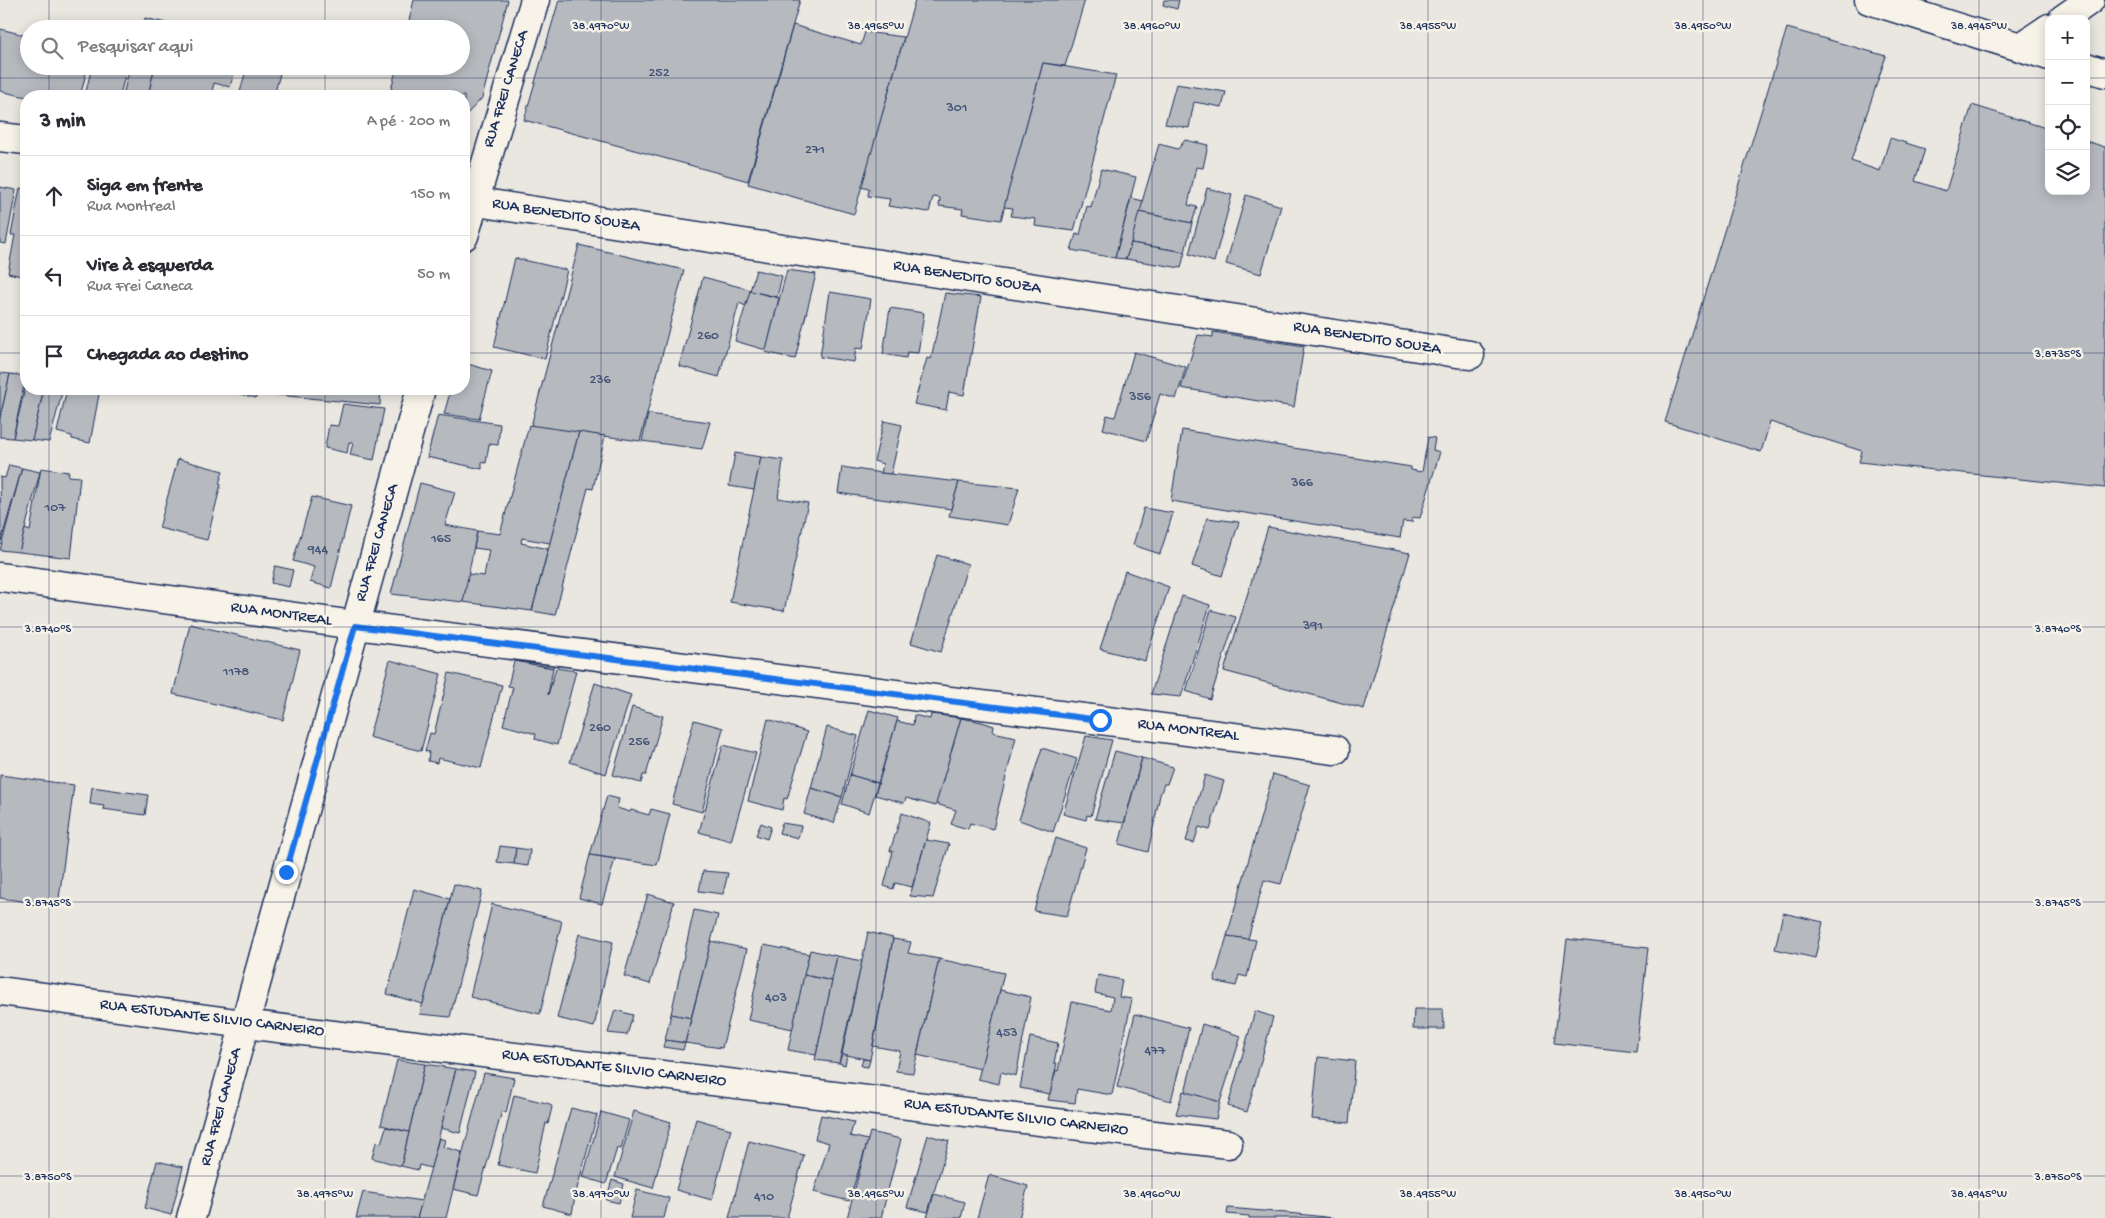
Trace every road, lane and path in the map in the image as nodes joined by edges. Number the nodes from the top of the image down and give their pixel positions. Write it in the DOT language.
graph roads {
  1 [pos="534,0"];
  2 [pos="1869,0"];
  3 [pos="2090,0"];
  4 [pos="2069,15"];
  5 [pos="2045,31"];
  6 [pos="2021,47"];
  7 [pos="2045,55"];
  8 [pos="2090,68"];
  9 [pos="2105,73"];
  10 [pos="0,137"];
  11 [pos="20,139"];
  12 [pos="470,198"];
  13 [pos="470,201"];
  14 [pos="1470,355"];
  15 [pos="419,395"];
  16 [pos="0,577"];
  17 [pos="355,626"];
  18 [pos="1335,750"];
  19 [pos="0,991"];
  20 [pos="244,1024"];
  21 [pos="1228,1144"];
  22 [pos="192,1218"];
  1 -- 12 [label="street, RUA FREI CANECA"];
  2 -- 6 [label="street"];
  3 -- 4 [label="street"];
  5 -- 6 [label="street"];
  6 -- 7 [label="street"];
  8 -- 9 [label="street"];
  10 -- 11 [label="street"];
  13 -- 14 [label="street, RUA BENEDITO SOUZA"];
  15 -- 17 [label="street, RUA FREI CANECA"];
  16 -- 17 [label="street, RUA MONTREAL"];
  17 -- 18 [label="street, RUA MONTREAL"];
  17 -- 20 [label="street, RUA FREI CANECA"];
  19 -- 20 [label="street, RUA ESTUDANTE SILVIO CARNEIRO"];
  20 -- 21 [label="street, RUA ESTUDANTE SILVIO CARNEIRO"];
  20 -- 22 [label="street, RUA FREI CANECA"];
}
